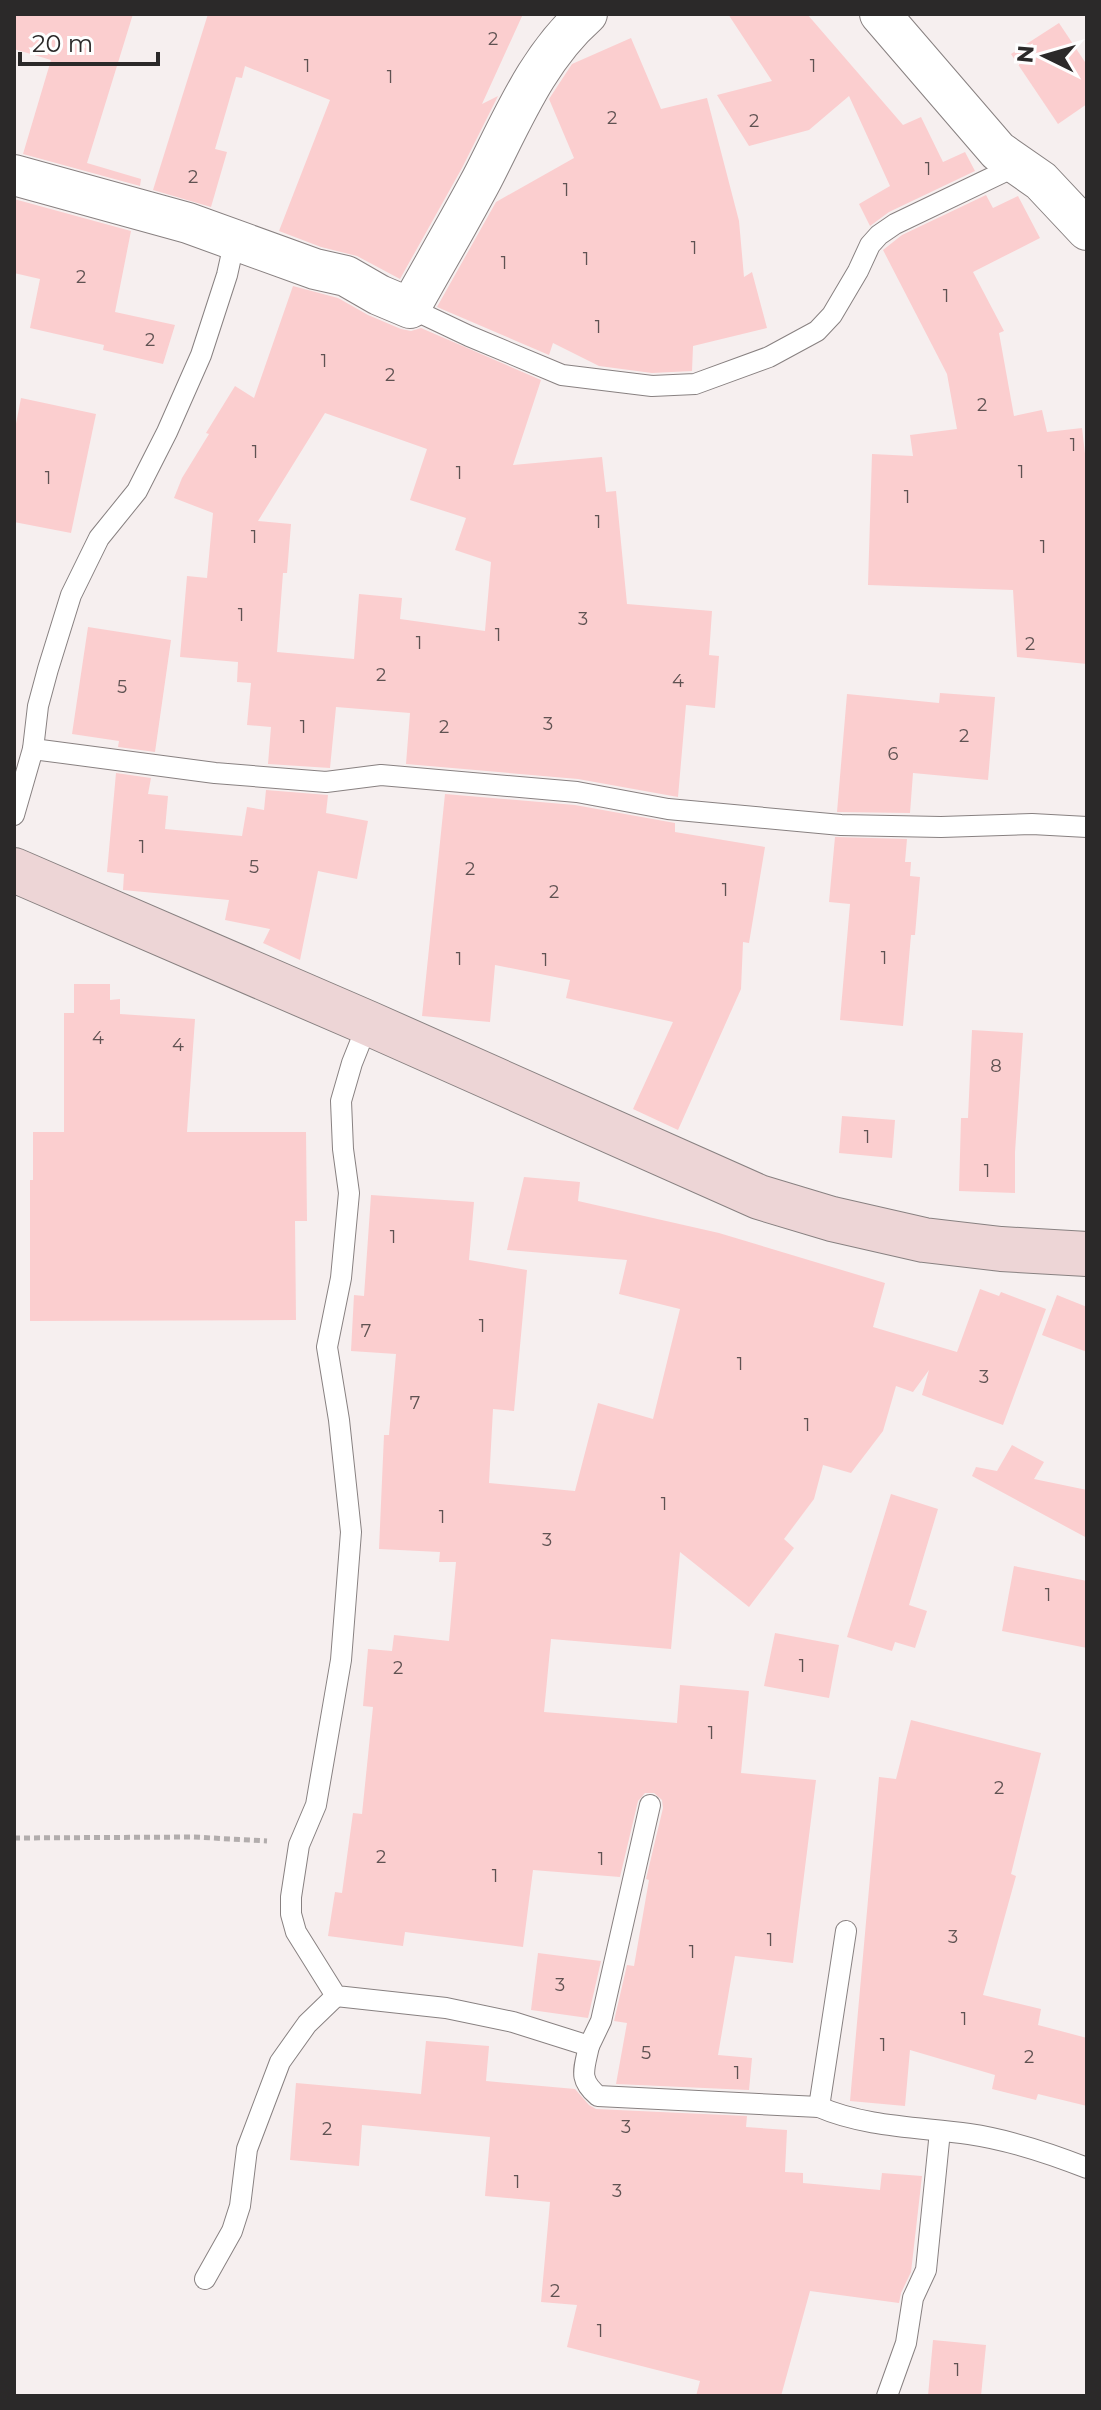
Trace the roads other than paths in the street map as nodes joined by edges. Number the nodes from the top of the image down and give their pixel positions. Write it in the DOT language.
graph roads {
  1 [pos="587,14"];
  2 [pos="880,14"];
  3 [pos="1016,166"];
  4 [pos="14,175"];
  5 [pos="1087,230"];
  6 [pos="235,239"];
  7 [pos="410,308"];
  8 [pos="33,749"];
  9 [pos="14,815"];
  10 [pos="1087,827"];
  11 [pos="14,870"];
  12 [pos="368,1023"];
  13 [pos="1087,1254"];
  14 [pos="650,1805"];
  15 [pos="846,1931"];
  16 [pos="336,1996"];
  17 [pos="589,2046"];
  18 [pos="819,2107"];
  19 [pos="940,2131"];
  20 [pos="1087,2168"];
  21 [pos="205,2279"];
  22 [pos="887,2396"];
  1 -- 7 [label="street"];
  2 -- 3 [label="street"];
  3 -- 5 [label="street"];
  3 -- 7 [label="lane"];
  4 -- 6 [label="street"];
  6 -- 7 [label="street"];
  6 -- 8 [label="lane"];
  8 -- 9 [label="lane"];
  8 -- 10 [label="lane"];
  11 -- 12 [label="street"];
  12 -- 13 [label="street"];
  12 -- 16 [label="lane"];
  14 -- 17 [label="lane"];
  15 -- 18 [label="lane"];
  16 -- 17 [label="lane"];
  16 -- 21 [label="lane"];
  17 -- 18 [label="lane"];
  18 -- 19 [label="lane"];
  19 -- 20 [label="lane"];
  19 -- 22 [label="lane"];
}
